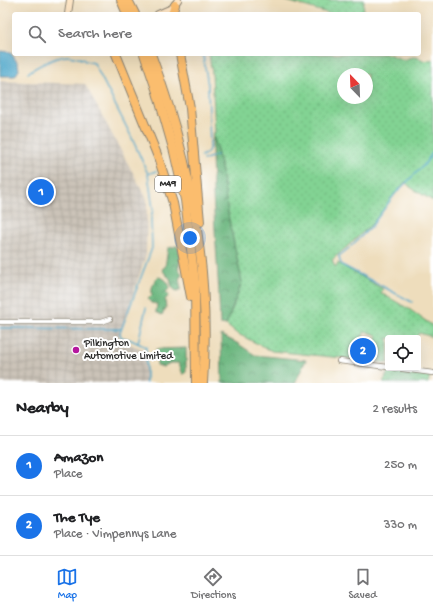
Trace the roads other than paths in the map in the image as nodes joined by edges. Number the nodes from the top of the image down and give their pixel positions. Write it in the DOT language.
graph roads {
  1 [pos="70,0"];
  2 [pos="121,0"];
  3 [pos="128,0"];
  4 [pos="176,2"];
  5 [pos="67,12"];
  6 [pos="126,12"];
  7 [pos="134,12"];
  8 [pos="161,12"];
  9 [pos="173,12"];
  10 [pos="117,56"];
  11 [pos="145,56"];
  12 [pos="152,56"];
  13 [pos="180,56"];
  14 [pos="204,295"];
  15 [pos="110,319"];
  16 [pos="0,322"];
  17 [pos="196,322"];
  18 [pos="339,361"];
  19 [pos="385,367"];
  20 [pos="421,371"];
  21 [pos="433,372"];
  22 [pos="196,383"];
  23 [pos="203,383"];
  1 -- 5 [label="street"];
  2 -- 6 [label="highway"];
  3 -- 7 [label="highway"];
  4 -- 8 [label="street"];
  4 -- 9 [label="highway"];
  10 -- 17 [label="highway, M49"];
  11 -- 17 [label="highway, M49"];
  12 -- 14 [label="highway, M49"];
  13 -- 14 [label="highway, M49"];
  14 -- 23 [label="highway, M49"];
  15 -- 16 [label="street"];
  17 -- 22 [label="highway, M49"];
  18 -- 19 [label="street"];
  20 -- 21 [label="street"];
}
